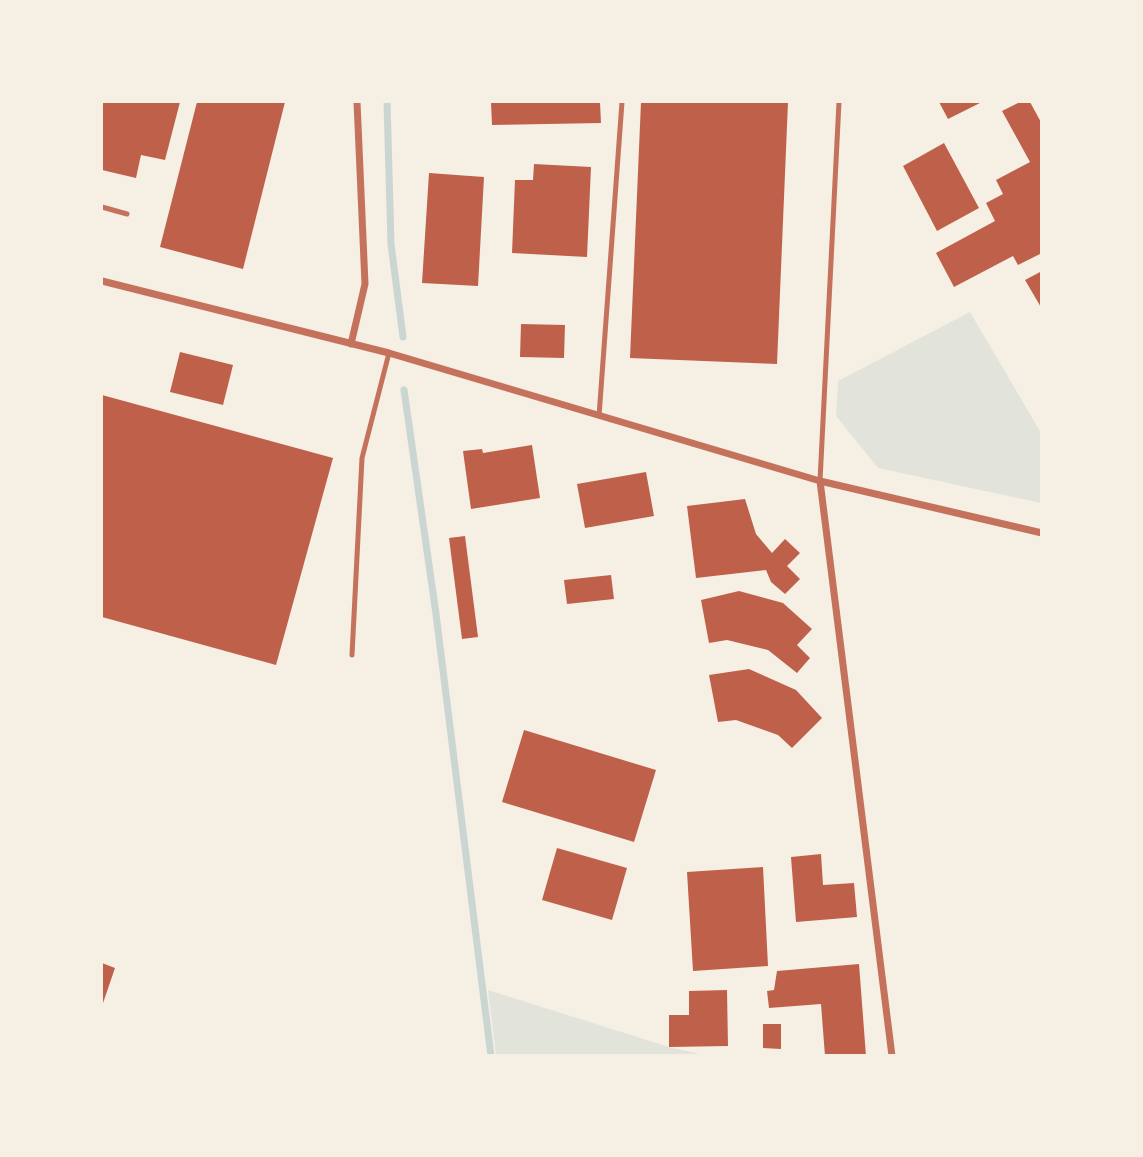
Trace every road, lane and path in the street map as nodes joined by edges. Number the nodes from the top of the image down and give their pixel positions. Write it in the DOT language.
graph roads {
  1 [pos="357,102"];
  2 [pos="622,102"];
  3 [pos="839,102"];
  4 [pos="102,207"];
  5 [pos="127,214"];
  6 [pos="102,281"];
  7 [pos="351,344"];
  8 [pos="389,354"];
  9 [pos="598,416"];
  10 [pos="820,481"];
  11 [pos="1041,533"];
  12 [pos="352,655"];
  13 [pos="892,1055"];
  1 -- 7 [label="street"];
  2 -- 9 [label="lane"];
  3 -- 10 [label="lane"];
  4 -- 5 [label="lane"];
  6 -- 7 [label="street"];
  7 -- 8 [label="street"];
  8 -- 9 [label="street"];
  8 -- 12 [label="lane"];
  9 -- 10 [label="street"];
  10 -- 11 [label="street"];
  10 -- 13 [label="street"];
}
